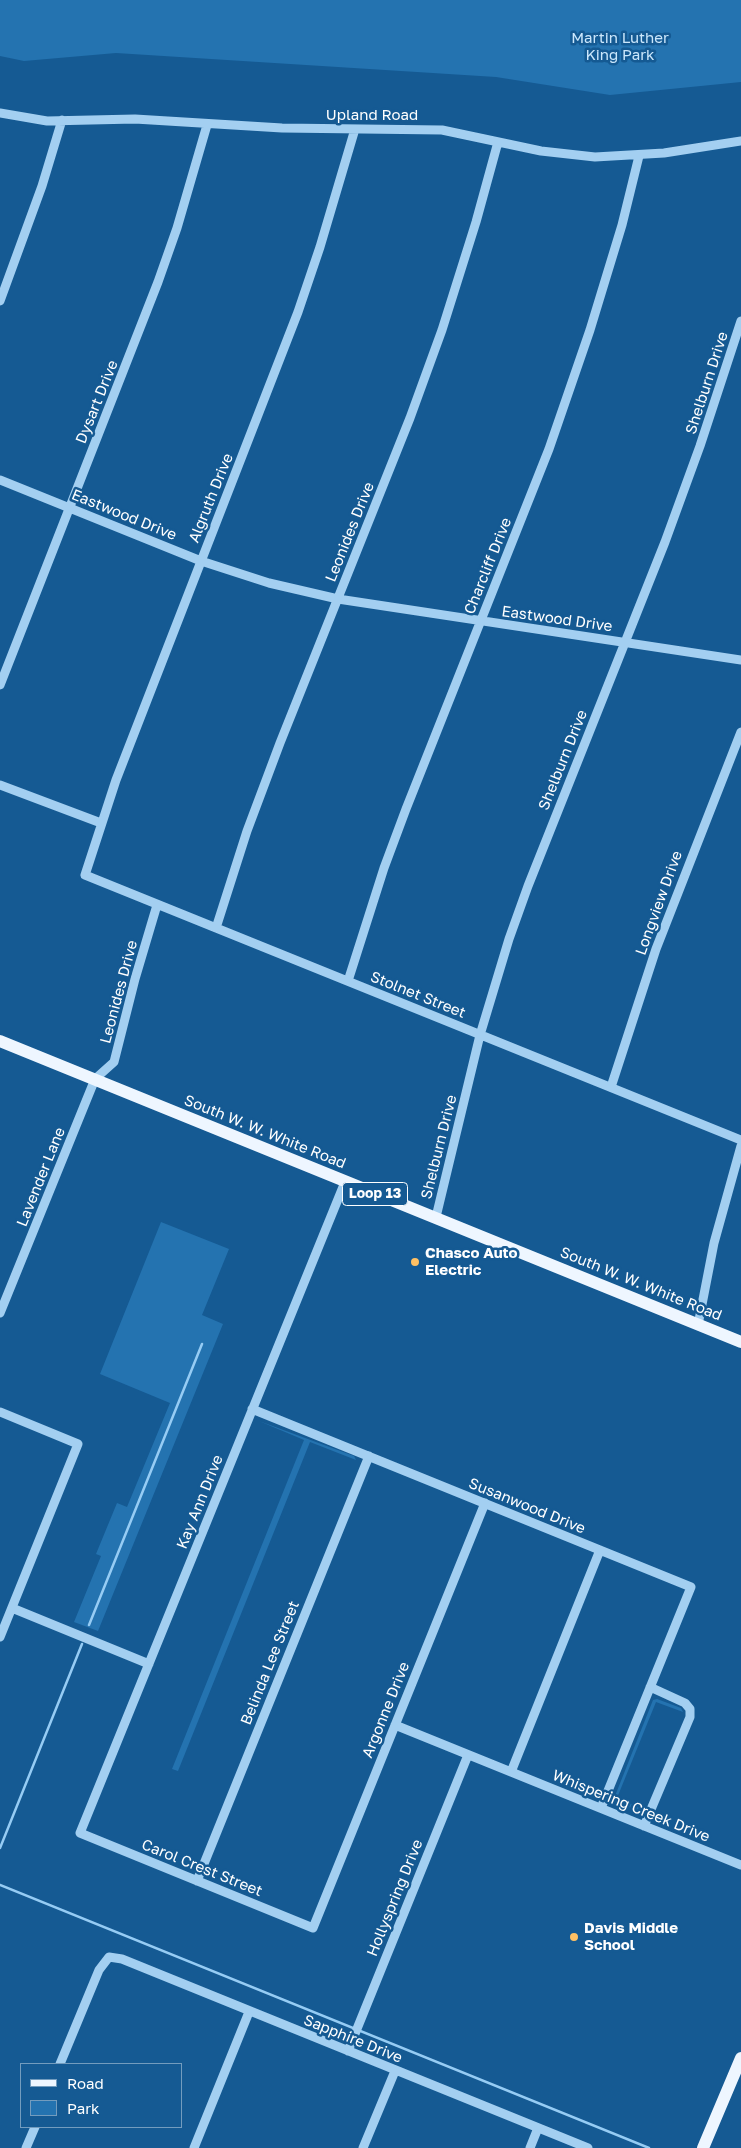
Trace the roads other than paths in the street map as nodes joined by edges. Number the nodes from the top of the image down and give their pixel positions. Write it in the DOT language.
graph roads {
  1 [pos="0,113"];
  2 [pos="62,120"];
  3 [pos="207,125"];
  4 [pos="355,129"];
  5 [pos="741,141"];
  6 [pos="498,142"];
  7 [pos="639,156"];
  8 [pos="0,301"];
  9 [pos="741,321"];
  10 [pos="0,480"];
  11 [pos="69,508"];
  12 [pos="201,561"];
  13 [pos="338,599"];
  14 [pos="480,622"];
  15 [pos="625,642"];
  16 [pos="741,660"];
  17 [pos="0,685"];
  18 [pos="741,732"];
  19 [pos="0,785"];
  20 [pos="101,823"];
  21 [pos="85,875"];
  22 [pos="157,905"];
  23 [pos="216,928"];
  24 [pos="348,981"];
  25 [pos="480,1035"];
  26 [pos="0,1041"];
  27 [pos="95,1079"];
  28 [pos="611,1087"];
  29 [pos="741,1140"];
  30 [pos="741,1146"];
  31 [pos="345,1182"];
  32 [pos="436,1218"];
  33 [pos="0,1313"];
  34 [pos="698,1325"];
  35 [pos="741,1342"];
  36 [pos="252,1409"];
  37 [pos="0,1412"];
  38 [pos="369,1456"];
  39 [pos="485,1503"];
  40 [pos="600,1550"];
  41 [pos="12,1608"];
  42 [pos="0,1637"];
  43 [pos="149,1664"];
  44 [pos="650,1687"];
  45 [pos="395,1725"];
  46 [pos="468,1755"];
  47 [pos="511,1772"];
  48 [pos="601,1808"];
  49 [pos="644,1826"];
  50 [pos="80,1833"];
  51 [pos="741,1865"];
  52 [pos="197,1881"];
  53 [pos="313,1928"];
  54 [pos="250,2012"];
  55 [pos="348,2052"];
  56 [pos="741,2058"];
  57 [pos="60,2063"];
  58 [pos="396,2071"];
  59 [pos="35,2128"];
  60 [pos="538,2128"];
  61 [pos="26,2148"];
  62 [pos="194,2148"];
  63 [pos="364,2148"];
  64 [pos="530,2148"];
  65 [pos="588,2148"];
  66 [pos="703,2148"];
  1 -- 2 [label="street, Upland Road"];
  2 -- 3 [label="street, Upland Road"];
  2 -- 8 [label="street"];
  3 -- 4 [label="street, Upland Road"];
  3 -- 11 [label="street, Dysart Drive"];
  4 -- 6 [label="street, Upland Road"];
  4 -- 12 [label="street, Algruth Drive"];
  5 -- 7 [label="street, Upland Road"];
  6 -- 7 [label="street, Upland Road"];
  6 -- 13 [label="street, Leonides Drive"];
  7 -- 14 [label="street, Charcliff Drive"];
  9 -- 15 [label="street, Shelburn Drive"];
  10 -- 11 [label="street, Eastwood Drive"];
  11 -- 12 [label="street, Eastwood Drive"];
  11 -- 17 [label="street, Dysart Drive"];
  12 -- 13 [label="street, Eastwood Drive"];
  12 -- 20 [label="street, Algruth Drive"];
  13 -- 14 [label="street, Eastwood Drive"];
  13 -- 23 [label="street, Leonides Drive"];
  14 -- 15 [label="street, Eastwood Drive"];
  14 -- 24 [label="street, Charcliff Drive"];
  15 -- 16 [label="street, Eastwood Drive"];
  15 -- 25 [label="street, Shelburn Drive"];
  18 -- 28 [label="street, Longview Drive"];
  19 -- 20 [label="street"];
  20 -- 21 [label="street, Algruth Drive"];
  21 -- 22 [label="street, Stolnet Street"];
  22 -- 23 [label="street, Stolnet Street"];
  22 -- 27 [label="street, Leonides Drive"];
  23 -- 24 [label="street, Stolnet Street"];
  24 -- 25 [label="street, Stolnet Street"];
  25 -- 28 [label="street, Stolnet Street"];
  25 -- 32 [label="street, Shelburn Drive"];
  26 -- 27 [label="main road, South W. W. White Road / Loop 13"];
  27 -- 31 [label="main road, South W. W. White Road / Loop 13"];
  27 -- 33 [label="street, Lavender Lane"];
  28 -- 29 [label="street, Stolnet Street"];
  30 -- 34 [label="street"];
  31 -- 32 [label="main road, South W. W. White Road / Loop 13"];
  31 -- 36 [label="street, Kay Ann Drive"];
  32 -- 34 [label="main road, South W. W. White Road / Loop 13"];
  34 -- 35 [label="main road, South W. W. White Road / Loop 13"];
  36 -- 38 [label="street, Susanwood Drive"];
  36 -- 43 [label="street, Kay Ann Drive"];
  37 -- 41 [label="street"];
  38 -- 39 [label="street, Susanwood Drive"];
  38 -- 52 [label="street, Belinda Lee Street"];
  39 -- 40 [label="street, Susanwood Drive"];
  39 -- 45 [label="street, Argonne Drive"];
  40 -- 44 [label="street, Susanwood Drive"];
  40 -- 47 [label="street"];
  41 -- 42 [label="street"];
  41 -- 43 [label="street"];
  43 -- 50 [label="street, Kay Ann Drive"];
  44 -- 48 [label="street, Susanwood Drive"];
  44 -- 49 [label="street"];
  45 -- 46 [label="street"];
  45 -- 53 [label="street, Argonne Drive"];
  46 -- 47 [label="street, Whispering Creek Drive"];
  46 -- 55 [label="street, Hollyspring Drive"];
  47 -- 48 [label="street, Whispering Creek Drive"];
  48 -- 49 [label="street, Whispering Creek Drive"];
  49 -- 51 [label="street, Whispering Creek Drive"];
  50 -- 52 [label="street, Carol Crest Street"];
  52 -- 53 [label="street, Carol Crest Street"];
  54 -- 55 [label="street, Sapphire Drive"];
  54 -- 57 [label="street, Sapphire Drive"];
  54 -- 62 [label="street"];
  55 -- 58 [label="street, Sapphire Drive"];
  56 -- 66 [label="main road"];
  58 -- 60 [label="street, Sapphire Drive"];
  58 -- 63 [label="street"];
  59 -- 61 [label="street"];
  60 -- 64 [label="street"];
  60 -- 65 [label="street, Sapphire Drive"];
}
